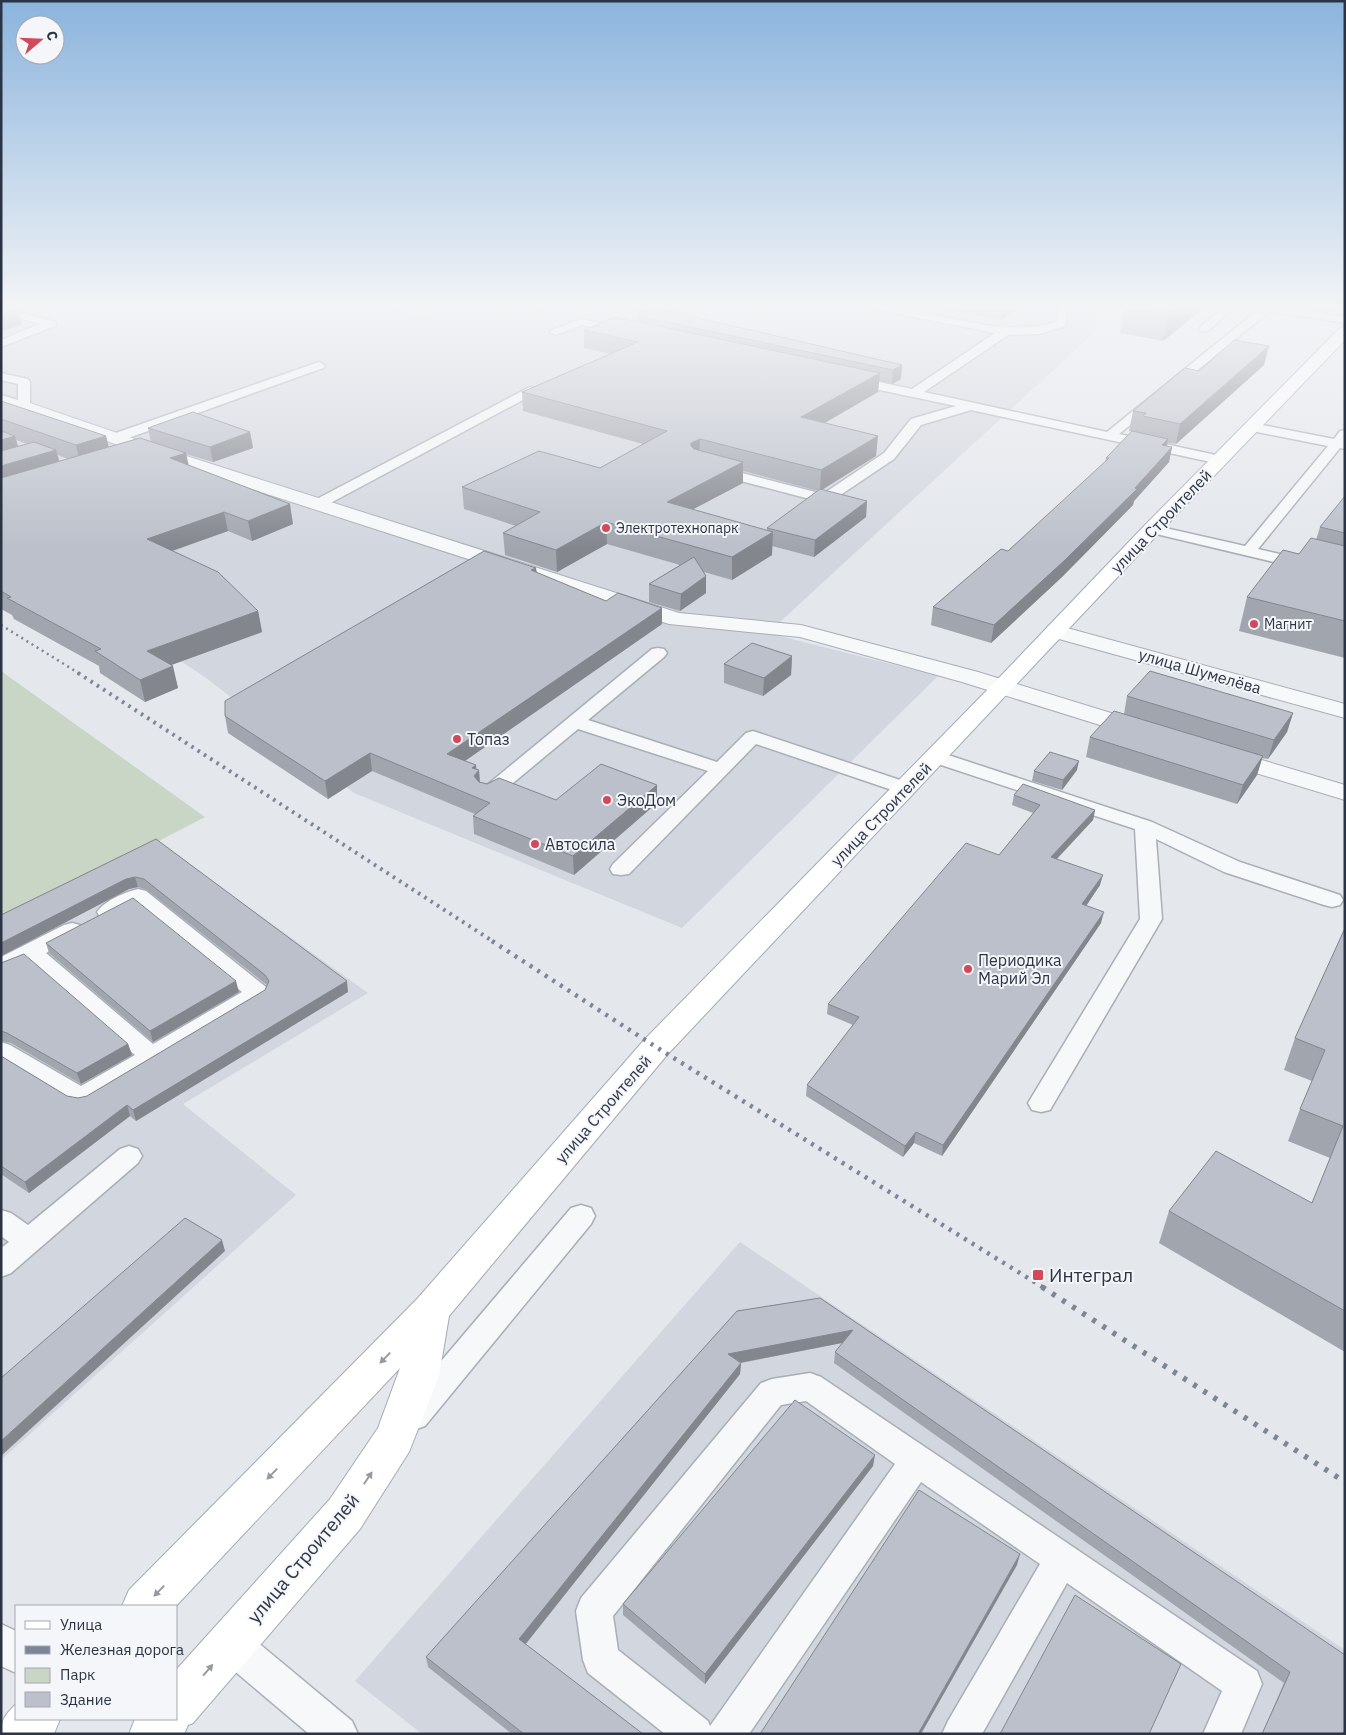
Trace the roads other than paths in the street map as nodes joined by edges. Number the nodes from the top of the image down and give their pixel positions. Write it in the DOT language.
graph roads {
  1 [pos="24,386"];
  2 [pos="273,386"];
  3 [pos="877,386"];
  4 [pos="925,386"];
  5 [pos="1171,386"];
  6 [pos="1292,386"];
  7 [pos="530,392"];
  8 [pos="913,394"];
  9 [pos="1,399"];
  10 [pos="24,406"];
  11 [pos="969,406"];
  12 [pos="1252,427"];
  13 [pos="1109,436"];
  14 [pos="1342,441"];
  15 [pos="129,448"];
  16 [pos="1220,460"];
  17 [pos="699,466"];
  18 [pos="318,504"];
  19 [pos="1152,528"];
  20 [pos="1249,551"];
  21 [pos="1345,574"];
  22 [pos="1056,631"];
  23 [pos="658,653"];
  24 [pos="1003,687"];
  25 [pos="1345,711"];
  26 [pos="574,722"];
  27 [pos="1156,735"];
  28 [pos="1203,749"];
  29 [pos="936,757"];
  30 [pos="721,769"];
  31 [pos="906,788"];
  32 [pos="1343,793"];
  33 [pos="488,794"];
  34 [pos="1145,826"];
  35 [pos="621,869"];
  36 [pos="1332,900"];
  37 [pos="30,952"];
  38 [pos="1,967"];
  39 [pos="1,1051"];
  40 [pos="152,1056"];
  41 [pos="1041,1103"];
  42 [pos="129,1156"];
  43 [pos="581,1216"];
  44 [pos="1,1221"];
  45 [pos="29,1241"];
  46 [pos="1,1265"];
  47 [pos="431,1310"];
  48 [pos="394,1439"];
  49 [pos="917,1460"];
  50 [pos="1062,1559"];
  51 [pos="145,1605"];
  52 [pos="1,1642"];
  53 [pos="231,1644"];
  54 [pos="15,1654"];
  55 [pos="178,1704"];
  56 [pos="35,1720"];
  57 [pos="165,1720"];
  58 [pos="21,1734"];
  59 [pos="152,1734"];
  60 [pos="339,1734"];
  61 [pos="695,1734"];
  62 [pos="726,1734"];
  63 [pos="961,1734"];
  64 [pos="1222,1734"];
  1 -- 10 [label="lane"];
  2 -- 15 [label="lane"];
  3 -- 8 [label="lane"];
  4 -- 8 [label="lane"];
  5 -- 13 [label="lane"];
  6 -- 12 [label="main road, улица Строителей"];
  7 -- 18 [label="lane"];
  8 -- 11 [label="lane"];
  9 -- 10 [label="lane"];
  10 -- 15 [label="street"];
  11 -- 13 [label="lane"];
  11 -- 17 [label="lane"];
  12 -- 14 [label="lane"];
  12 -- 16 [label="main road, улица Строителей"];
  13 -- 16 [label="lane"];
  14 -- 20 [label="lane"];
  15 -- 18 [label="street"];
  16 -- 19 [label="main road, улица Строителей"];
  18 -- 24 [label="street"];
  19 -- 20 [label="lane"];
  19 -- 22 [label="main road, улица Строителей"];
  20 -- 21 [label="lane"];
  22 -- 24 [label="main road, улица Строителей"];
  22 -- 25 [label="street, улица Шумелёва"];
  23 -- 26 [label="lane"];
  24 -- 27 [label="street"];
  24 -- 29 [label="main road, улица Строителей"];
  26 -- 30 [label="lane"];
  26 -- 33 [label="lane"];
  28 -- 32 [label="street"];
  29 -- 31 [label="main road, улица Строителей"];
  29 -- 34 [label="lane"];
  30 -- 31 [label="lane"];
  30 -- 35 [label="lane"];
  31 -- 47 [label="main road, улица Строителей"];
  34 -- 36 [label="lane"];
  34 -- 41 [label="lane"];
  37 -- 38 [label="lane"];
  37 -- 40 [label="lane"];
  37 -- 40 [label="lane"];
  39 -- 40 [label="lane"];
  42 -- 45 [label="lane"];
  43 -- 48 [label="lane"];
  44 -- 45 [label="lane"];
  45 -- 46 [label="lane"];
  47 -- 48 [label="main road, улица Строителей"];
  47 -- 51 [label="main road, улица Строителей, one-way"];
  53 -- 48 [label="main road, улица Строителей, one-way"];
  49 -- 50 [label="lane"];
  49 -- 61 [label="lane"];
  49 -- 62 [label="lane"];
  50 -- 63 [label="lane"];
  50 -- 64 [label="lane"];
  52 -- 54 [label="lane"];
  55 -- 53 [label="main road, улица Строителей, one-way"];
  53 -- 60 [label="lane"];
  56 -- 58 [label="main road"];
  57 -- 59 [label="main road"];
}
